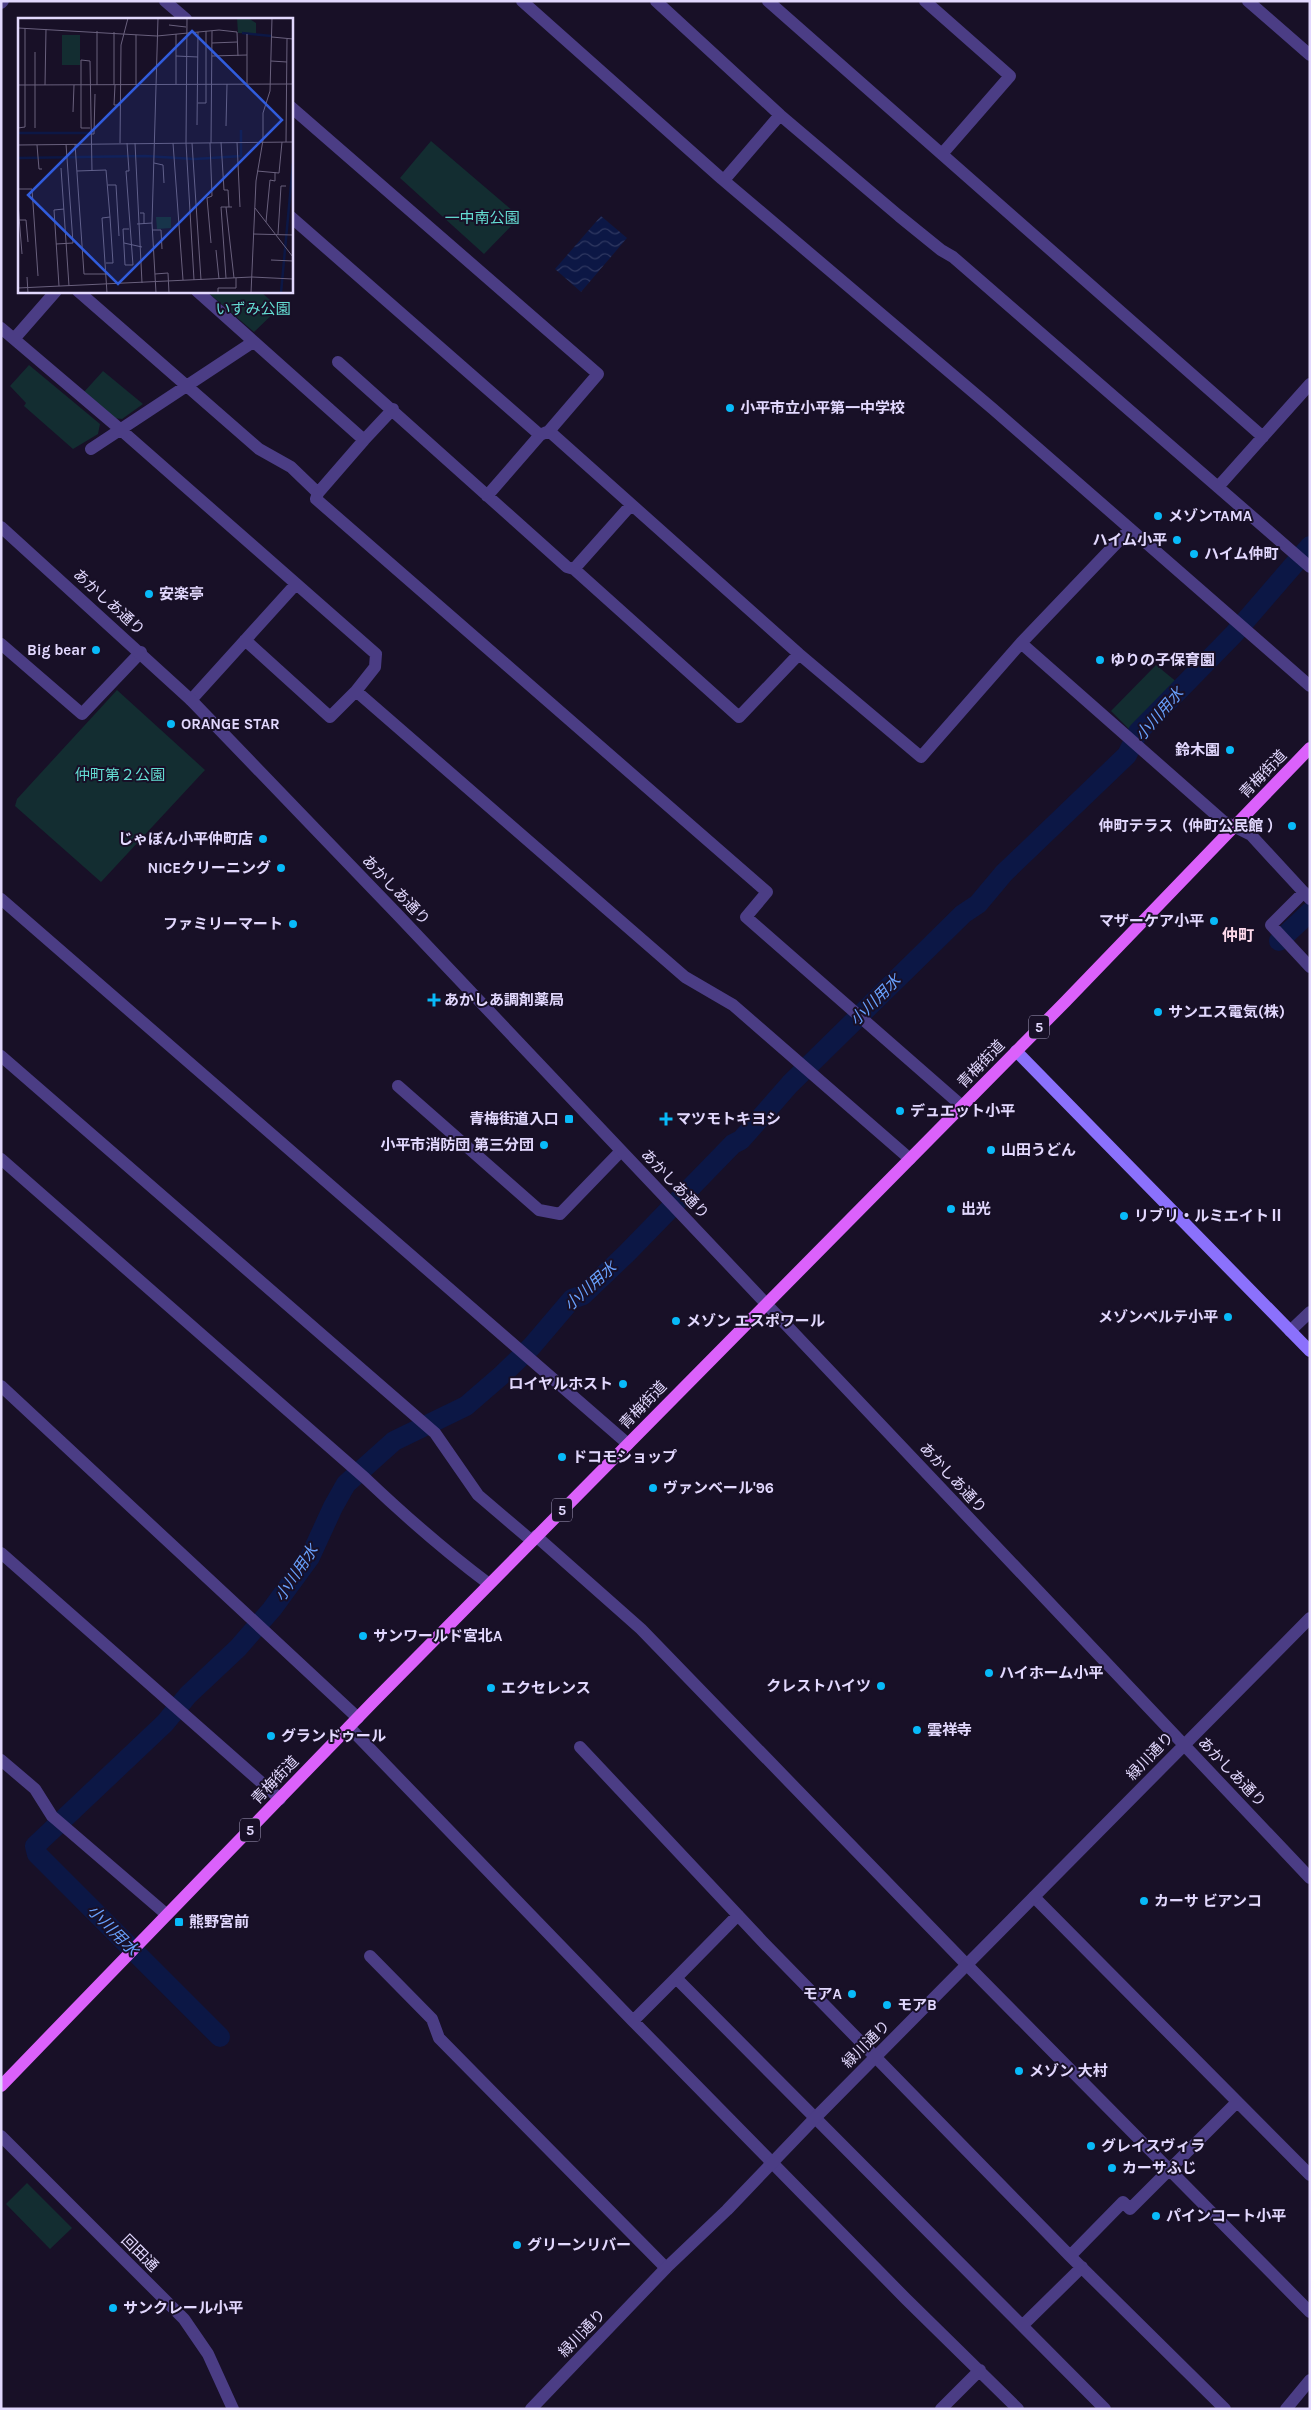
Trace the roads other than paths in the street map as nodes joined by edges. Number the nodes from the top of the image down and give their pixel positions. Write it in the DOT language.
graph roads {
  1 [pos="165,1"];
  2 [pos="522,1"];
  3 [pos="656,1"];
  4 [pos="768,1"];
  5 [pos="925,1"];
  6 [pos="1248,1"];
  7 [pos="185,18"];
  8 [pos="1310,55"];
  9 [pos="292,108"];
  10 [pos="780,115"];
  11 [pos="942,154"];
  12 [pos="724,180"];
  13 [pos="292,218"];
  14 [pos="55,292"];
  15 [pos="79,292"];
  16 [pos="198,292"];
  17 [pos="1,328"];
  18 [pos="14,339"];
  19 [pos="253,342"];
  20 [pos="338,362"];
  21 [pos="1310,384"];
  22 [pos="188,385"];
  23 [pos="393,409"];
  24 [pos="121,430"];
  25 [pos="544,433"];
  26 [pos="1263,437"];
  27 [pos="364,440"];
  28 [pos="91,449"];
  29 [pos="1218,487"];
  30 [pos="318,492"];
  31 [pos="487,496"];
  32 [pos="631,505"];
  33 [pos="1,527"];
  34 [pos="1130,529"];
  35 [pos="1308,565"];
  36 [pos="574,569"];
  37 [pos="296,584"];
  38 [pos="245,640"];
  39 [pos="1021,643"];
  40 [pos="1,644"];
  41 [pos="141,652"];
  42 [pos="799,654"];
  43 [pos="1310,686"];
  44 [pos="356,691"];
  45 [pos="191,700"];
  46 [pos="1310,748"];
  47 [pos="1235,826"];
  48 [pos="1307,896"];
  49 [pos="1,900"];
  50 [pos="1310,967"];
  51 [pos="1016,1051"];
  52 [pos="1,1056"];
  53 [pos="398,1086"];
  54 [pos="962,1106"];
  55 [pos="622,1151"];
  56 [pos="1,1159"];
  57 [pos="910,1159"];
  58 [pos="766,1303"];
  59 [pos="1310,1312"];
  60 [pos="1290,1330"];
  61 [pos="1310,1351"];
  62 [pos="1,1386"];
  63 [pos="628,1444"];
  64 [pos="534,1538"];
  65 [pos="1,1553"];
  66 [pos="489,1584"];
  67 [pos="1310,1618"];
  68 [pos="354,1722"];
  69 [pos="1184,1745"];
  70 [pos="580,1747"];
  71 [pos="1,1760"];
  72 [pos="280,1799"];
  73 [pos="1310,1878"];
  74 [pos="1034,1897"];
  75 [pos="166,1914"];
  76 [pos="738,1915"];
  77 [pos="370,1956"];
  78 [pos="967,1966"];
  79 [pos="676,1978"];
  80 [pos="633,2021"];
  81 [pos="877,2057"];
  82 [pos="1,2086"];
  83 [pos="1237,2102"];
  84 [pos="816,2117"];
  85 [pos="1,2136"];
  86 [pos="774,2163"];
  87 [pos="1169,2170"];
  88 [pos="1310,2175"];
  89 [pos="1070,2256"];
  90 [pos="1082,2267"];
  91 [pos="666,2268"];
  92 [pos="1310,2312"];
  93 [pos="1023,2325"];
  94 [pos="980,2370"];
  95 [pos="1310,2380"];
  96 [pos="233,2409"];
  97 [pos="531,2409"];
  98 [pos="941,2409"];
  99 [pos="1018,2409"];
  100 [pos="1105,2409"];
  101 [pos="1225,2409"];
  102 [pos="1286,2409"];
  1 -- 7 [label="street"];
  2 -- 12 [label="street"];
  3 -- 10 [label="street"];
  4 -- 11 [label="street"];
  5 -- 11 [label="street"];
  6 -- 8 [label="street"];
  9 -- 25 [label="street"];
  10 -- 12 [label="street"];
  10 -- 29 [label="street"];
  11 -- 26 [label="street"];
  12 -- 34 [label="street"];
  13 -- 25 [label="street"];
  14 -- 18 [label="street"];
  15 -- 22 [label="street"];
  16 -- 19 [label="street"];
  17 -- 18 [label="street"];
  18 -- 24 [label="street"];
  19 -- 22 [label="street"];
  19 -- 27 [label="street"];
  20 -- 23 [label="street"];
  21 -- 26 [label="street"];
  22 -- 24 [label="street"];
  22 -- 30 [label="street"];
  23 -- 27 [label="street"];
  23 -- 31 [label="street"];
  24 -- 28 [label="street"];
  24 -- 37 [label="street"];
  25 -- 31 [label="street"];
  25 -- 32 [label="street"];
  26 -- 29 [label="street"];
  27 -- 30 [label="street"];
  29 -- 35 [label="street"];
  30 -- 54 [label="street"];
  31 -- 36 [label="street"];
  32 -- 36 [label="street"];
  32 -- 42 [label="street"];
  33 -- 41 [label="street, あかしあ通り"];
  34 -- 39 [label="street"];
  34 -- 43 [label="street"];
  36 -- 42 [label="street"];
  37 -- 38 [label="street"];
  37 -- 44 [label="street"];
  38 -- 44 [label="street"];
  38 -- 45 [label="street"];
  39 -- 42 [label="street"];
  39 -- 47 [label="street"];
  40 -- 41 [label="street"];
  41 -- 45 [label="street, あかしあ通り"];
  44 -- 57 [label="street"];
  45 -- 55 [label="street, あかしあ通り"];
  46 -- 47 [label="main road, 青梅街道 / 5"];
  47 -- 48 [label="street"];
  47 -- 51 [label="main road, 青梅街道 / 5"];
  48 -- 50 [label="street"];
  49 -- 63 [label="street"];
  51 -- 54 [label="main road, 青梅街道 / 5"];
  51 -- 60 [label="main road"];
  52 -- 64 [label="street"];
  53 -- 55 [label="street"];
  54 -- 57 [label="main road, 青梅街道 / 5"];
  55 -- 58 [label="street, あかしあ通り"];
  56 -- 66 [label="street"];
  57 -- 58 [label="main road, 青梅街道 / 5"];
  58 -- 63 [label="main road, 青梅街道 / 5"];
  58 -- 69 [label="street, あかしあ通り"];
  59 -- 60 [label="street"];
  60 -- 61 [label="main road"];
  62 -- 68 [label="street"];
  63 -- 64 [label="main road, 青梅街道 / 5"];
  64 -- 66 [label="main road, 青梅街道 / 5"];
  64 -- 78 [label="street"];
  65 -- 72 [label="street"];
  66 -- 68 [label="main road, 青梅街道 / 5"];
  67 -- 69 [label="street, 緑川通り"];
  68 -- 72 [label="main road, 青梅街道 / 5"];
  68 -- 80 [label="street"];
  69 -- 73 [label="street, あかしあ通り"];
  69 -- 74 [label="street, 緑川通り"];
  70 -- 76 [label="street"];
  71 -- 75 [label="street"];
  72 -- 75 [label="main road, 青梅街道 / 5"];
  74 -- 78 [label="street, 緑川通り"];
  74 -- 83 [label="street"];
  75 -- 82 [label="main road, 青梅街道 / 5"];
  76 -- 79 [label="street"];
  76 -- 81 [label="street"];
  77 -- 91 [label="street"];
  78 -- 81 [label="street, 緑川通り"];
  78 -- 87 [label="street"];
  79 -- 80 [label="street"];
  79 -- 84 [label="street"];
  80 -- 86 [label="street"];
  81 -- 84 [label="street, 緑川通り"];
  81 -- 89 [label="street"];
  83 -- 87 [label="street"];
  83 -- 88 [label="street"];
  84 -- 86 [label="street, 緑川通り"];
  84 -- 93 [label="street"];
  85 -- 96 [label="street, 回田通"];
  86 -- 91 [label="street, 緑川通り"];
  86 -- 94 [label="street"];
  87 -- 89 [label="street"];
  87 -- 92 [label="street"];
  89 -- 90 [label="street"];
  90 -- 93 [label="street"];
  90 -- 101 [label="street"];
  91 -- 97 [label="street, 緑川通り"];
  93 -- 100 [label="street"];
  94 -- 98 [label="street"];
  94 -- 99 [label="street"];
  95 -- 102 [label="street"];
}
